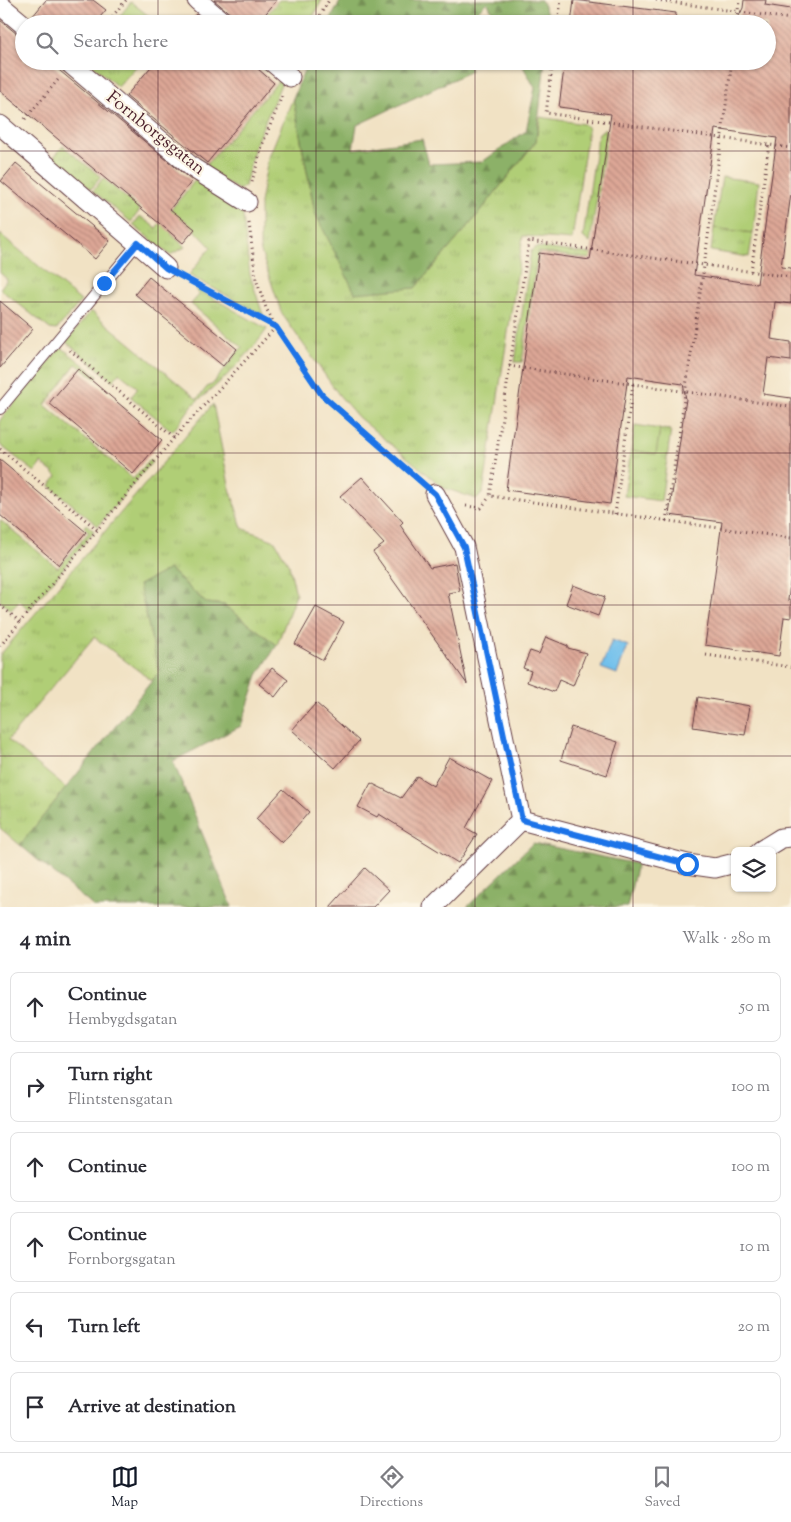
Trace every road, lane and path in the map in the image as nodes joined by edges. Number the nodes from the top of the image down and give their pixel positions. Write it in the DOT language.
graph roads {
  1 [pos="126,0"];
  2 [pos="197,0"];
  3 [pos="328,0"];
  4 [pos="561,0"];
  5 [pos="656,0"];
  6 [pos="739,0"];
  7 [pos="687,2"];
  8 [pos="0,5"];
  9 [pos="737,11"];
  10 [pos="114,15"];
  11 [pos="215,15"];
  12 [pos="320,15"];
  13 [pos="559,15"];
  14 [pos="737,15"];
  15 [pos="764,15"];
  16 [pos="776,17"];
  17 [pos="15,18"];
  18 [pos="791,19"];
  19 [pos="63,70"];
  20 [pos="77,70"];
  21 [pos="282,70"];
  22 [pos="552,70"];
  23 [pos="731,70"];
  24 [pos="290,77"];
  25 [pos="5,132"];
  26 [pos="721,138"];
  27 [pos="770,145"];
  28 [pos="791,148"];
  29 [pos="247,202"];
  30 [pos="138,243"];
  31 [pos="704,266"];
  32 [pos="166,268"];
  33 [pos="750,271"];
  34 [pos="791,277"];
  35 [pos="276,327"];
  36 [pos="58,340"];
  37 [pos="509,366"];
  38 [pos="633,384"];
  39 [pos="684,392"];
  40 [pos="791,407"];
  41 [pos="0,409"];
  42 [pos="174,438"];
  43 [pos="0,449"];
  44 [pos="435,494"];
  45 [pos="615,514"];
  46 [pos="666,521"];
  47 [pos="99,531"];
  48 [pos="791,538"];
  49 [pos="0,605"];
  50 [pos="20,622"];
  51 [pos="0,646"];
  52 [pos="706,655"];
  53 [pos="791,667"];
  54 [pos="522,820"];
  55 [pos="791,836"];
  56 [pos="766,847"];
  57 [pos="731,864"];
  58 [pos="433,907"];
  1 -- 10 [label="path"];
  2 -- 11 [label="street"];
  3 -- 12 [label="path"];
  4 -- 13 [label="path"];
  5 -- 7 [label="path"];
  6 -- 9 [label="path"];
  7 -- 9 [label="path"];
  8 -- 17 [label="street"];
  9 -- 14 [label="path"];
  9 -- 15 [label="path"];
  16 -- 18 [label="path"];
  19 -- 25 [label="path"];
  20 -- 29 [label="street, Fornborgsgatan"];
  21 -- 24 [label="street"];
  22 -- 26 [label="path"];
  23 -- 26 [label="path"];
  24 -- 29 [label="path"];
  25 -- 30 [label="street"];
  26 -- 27 [label="path"];
  26 -- 31 [label="path"];
  27 -- 28 [label="path"];
  27 -- 33 [label="path"];
  29 -- 35 [label="path"];
  30 -- 32 [label="street"];
  30 -- 36 [label="lane"];
  31 -- 33 [label="path"];
  31 -- 37 [label="path"];
  31 -- 39 [label="path"];
  32 -- 35 [label="path"];
  33 -- 34 [label="path"];
  35 -- 42 [label="path"];
  35 -- 44 [label="path"];
  36 -- 41 [label="lane"];
  36 -- 42 [label="path"];
  37 -- 38 [label="path"];
  37 -- 45 [label="path"];
  38 -- 39 [label="path"];
  38 -- 45 [label="path"];
  39 -- 40 [label="path"];
  39 -- 46 [label="path"];
  42 -- 47 [label="path"];
  43 -- 47 [label="path"];
  44 -- 54 [label="street"];
  45 -- 46 [label="path"];
  46 -- 48 [label="path"];
  47 -- 50 [label="path"];
  49 -- 50 [label="path"];
  50 -- 51 [label="path"];
  52 -- 53 [label="path"];
  54 -- 57 [label="street"];
  54 -- 58 [label="street"];
  55 -- 56 [label="street"];
}
